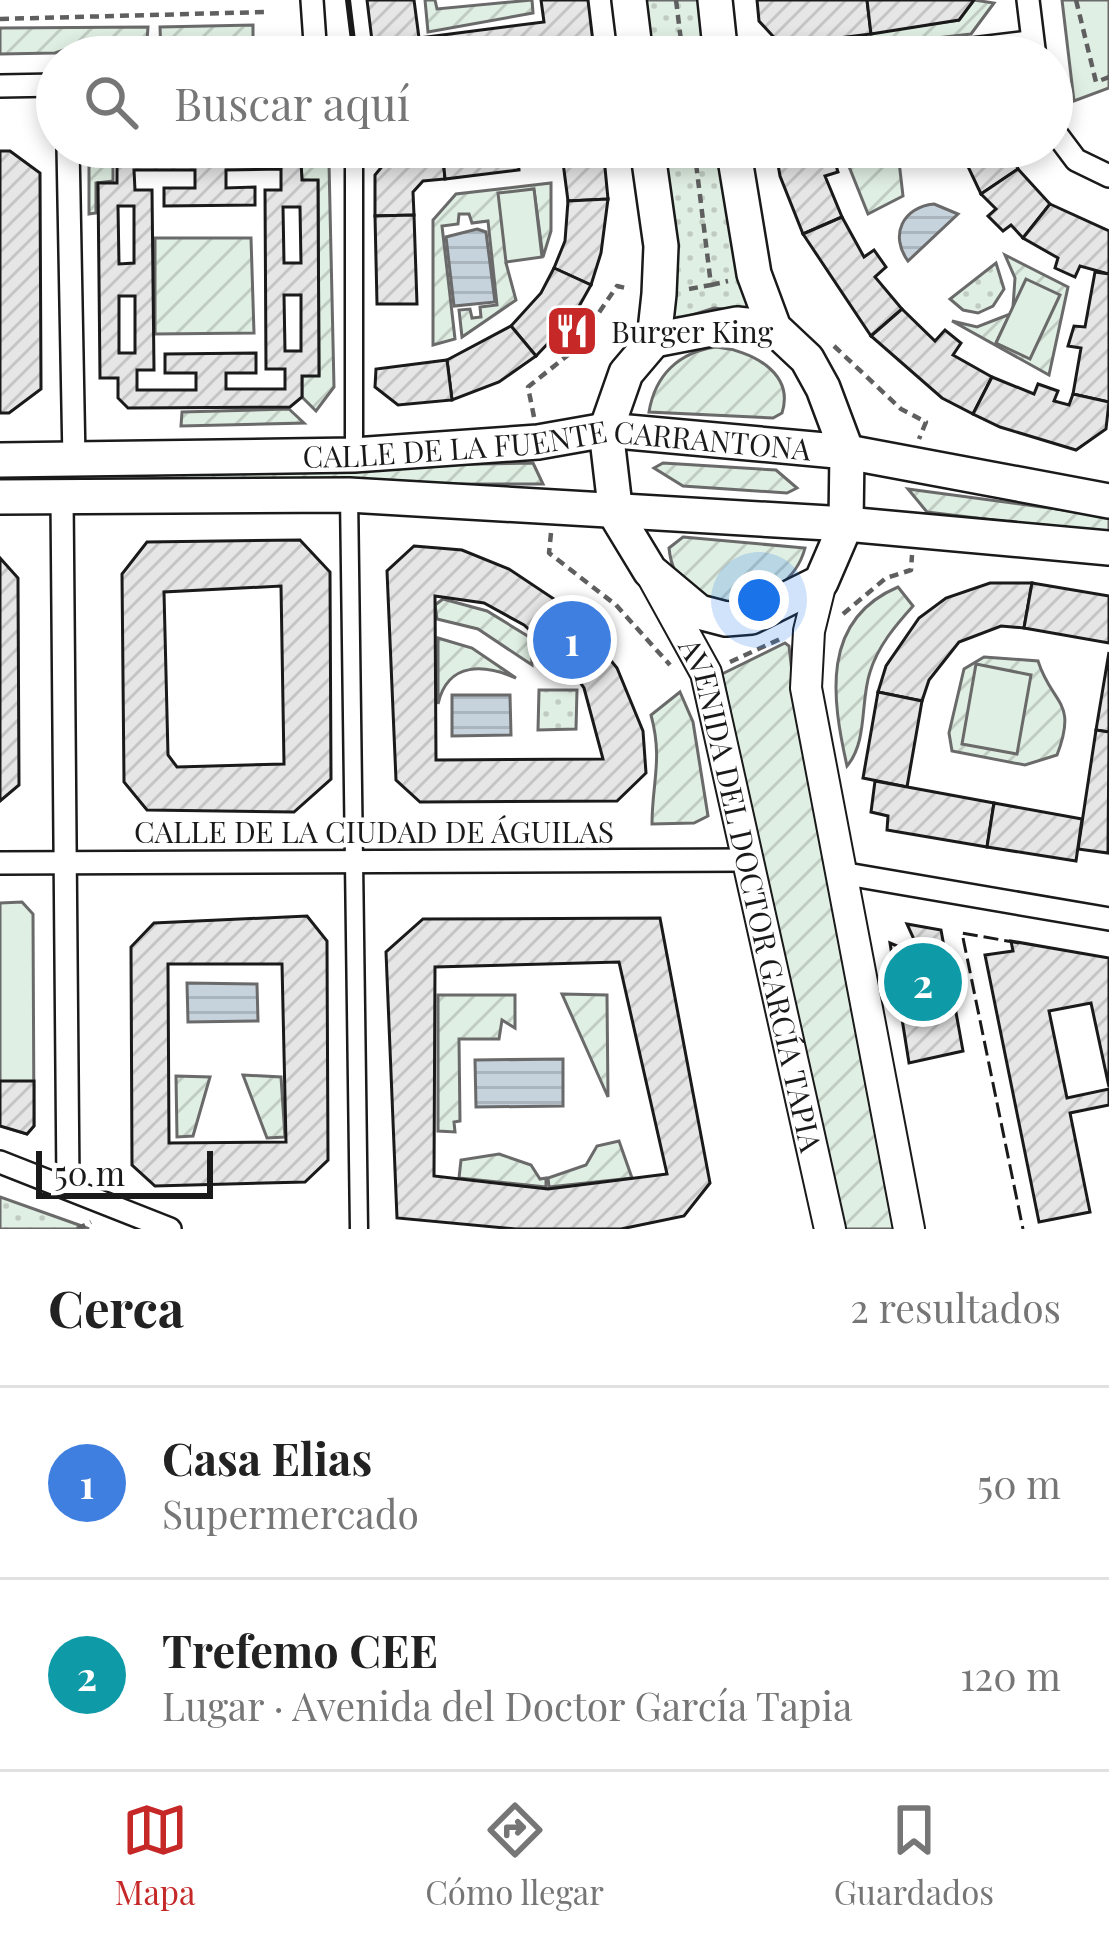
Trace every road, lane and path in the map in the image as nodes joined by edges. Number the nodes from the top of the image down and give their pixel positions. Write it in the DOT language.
graph roads {
  1 [pos="312,0"];
  2 [pos="628,0"];
  3 [pos="676,0"];
  4 [pos="715,0"];
  5 [pos="1028,0"];
  6 [pos="1076,0"];
  7 [pos="263,12"];
  8 [pos="0,20"];
  9 [pos="315,36"];
  10 [pos="633,36"];
  11 [pos="680,36"];
  12 [pos="719,36"];
  13 [pos="1032,36"];
  14 [pos="1109,77"];
  15 [pos="36,85"];
  16 [pos="0,86"];
  17 [pos="1073,156"];
  18 [pos="68,168"];
  19 [pos="354,168"];
  20 [pos="650,168"];
  21 [pos="736,168"];
  22 [pos="1109,176"];
  23 [pos="774,328"];
  24 [pos="654,340"];
  25 [pos="607,430"];
  26 [pos="848,452"];
  27 [pos="354,455"];
  28 [pos="0,460"];
  29 [pos="74,460"];
  30 [pos="350,495"];
  31 [pos="0,497"];
  32 [pos="62,497"];
  33 [pos="1109,501"];
  34 [pos="616,514"];
  35 [pos="846,524"];
  36 [pos="1109,548"];
  37 [pos="650,572"];
  38 [pos="821,582"];
  39 [pos="749,860"];
  40 [pos="65,861"];
  41 [pos="0,862"];
  42 [pos="355,864"];
  43 [pos="841,873"];
  44 [pos="1109,919"];
  45 [pos="0,1162"];
  46 [pos="68,1185"];
  47 [pos="170,1229"];
  48 [pos="358,1229"];
  49 [pos="830,1229"];
  50 [pos="909,1229"];
  1 -- 9 [label="street"];
  2 -- 10 [label="main road"];
  3 -- 11 [label="path"];
  4 -- 12 [label="main road"];
  5 -- 13 [label="street"];
  6 -- 14 [label="path"];
  7 -- 8 [label="path"];
  15 -- 16 [label="street"];
  17 -- 22 [label="street"];
  18 -- 29 [label="street"];
  19 -- 27 [label="street"];
  20 -- 24 [label="main road"];
  21 -- 23 [label="main road"];
  23 -- 24 [label="main road"];
  23 -- 26 [label="main road"];
  24 -- 25 [label="main road, AVENIDA DEL DOCTOR GARCÍA TAPIA"];
  25 -- 26 [label="main road, CALLE DE LA FUENTE CARRANTONA"];
  25 -- 27 [label="main road, CALLE DE LA FUENTE CARRANTONA"];
  25 -- 34 [label="main road, AVENIDA DEL DOCTOR GARCÍA TAPIA"];
  26 -- 33 [label="main road, CALLE DE LA FUENTE CARRANTONA"];
  26 -- 35 [label="main road"];
  27 -- 29 [label="main road, CALLE DE LA FUENTE CARRANTONA"];
  28 -- 29 [label="main road, CALLE DE LA FUENTE CARRANTONA"];
  30 -- 32 [label="main road, CALLE DE LA FUENTE CARRANTONA"];
  30 -- 34 [label="main road, CALLE DE LA FUENTE CARRANTONA"];
  30 -- 42 [label="street"];
  31 -- 32 [label="main road, CALLE DE LA FUENTE CARRANTONA"];
  32 -- 40 [label="street"];
  34 -- 35 [label="main road, CALLE DE LA FUENTE CARRANTONA"];
  34 -- 37 [label="main road, AVENIDA DEL DOCTOR GARCÍA TAPIA"];
  35 -- 36 [label="main road, CALLE DE LA FUENTE CARRANTONA"];
  35 -- 38 [label="main road"];
  37 -- 38 [label="main road, AVENIDA DEL DOCTOR GARCÍA TAPIA"];
  37 -- 39 [label="main road, AVENIDA DEL DOCTOR GARCÍA TAPIA"];
  38 -- 43 [label="main road"];
  39 -- 42 [label="street, CALLE DE LA CIUDAD DE ÁGUILAS"];
  39 -- 49 [label="main road, AVENIDA DEL DOCTOR GARCÍA TAPIA"];
  40 -- 41 [label="street, CALLE DE LA CIUDAD DE ÁGUILAS"];
  40 -- 42 [label="street, CALLE DE LA CIUDAD DE ÁGUILAS"];
  40 -- 46 [label="street"];
  42 -- 48 [label="street"];
  43 -- 44 [label="street"];
  43 -- 50 [label="main road"];
  45 -- 46 [label="street"];
  46 -- 47 [label="street"];
}
